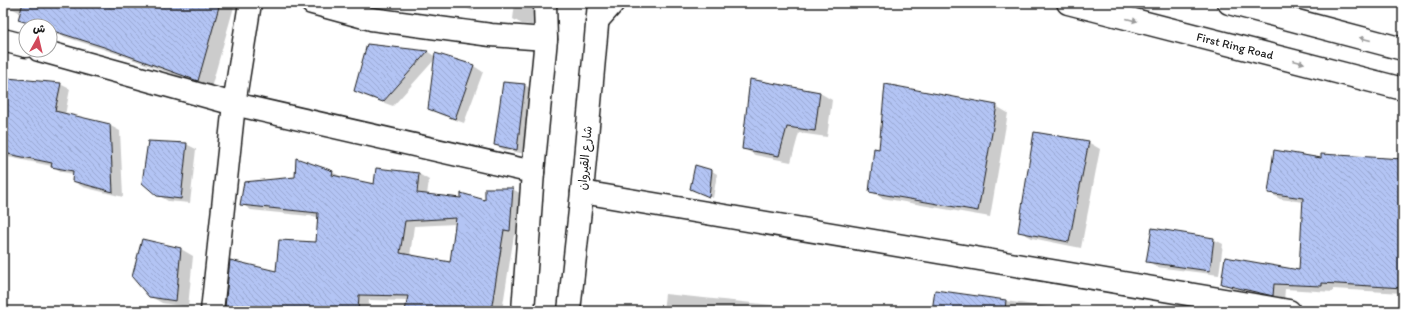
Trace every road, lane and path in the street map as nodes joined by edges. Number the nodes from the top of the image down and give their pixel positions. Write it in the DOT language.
graph roads {
  1 [pos="250,3"];
  2 [pos="312,3"];
  3 [pos="545,3"];
  4 [pos="1068,3"];
  5 [pos="1229,3"];
  6 [pos="601,7"];
  7 [pos="546,39"];
  8 [pos="3,40"];
  9 [pos="18,44"];
  10 [pos="1403,49"];
  11 [pos="58,55"];
  12 [pos="1403,89"];
  13 [pos="234,104"];
  14 [pos="533,172"];
  15 [pos="582,192"];
  16 [pos="212,311"];
  17 [pos="523,311"];
  18 [pos="568,311"];
  19 [pos="1289,311"];
  1 -- 13 [label="street"];
  2 -- 7 [label="street"];
  3 -- 7 [label="street"];
  4 -- 12 [label="street, First Ring Road, one-way"];
  10 -- 5 [label="street, one-way"];
  6 -- 15 [label="street, شارع القيروان"];
  7 -- 14 [label="street"];
  8 -- 9 [label="street"];
  11 -- 13 [label="street"];
  13 -- 14 [label="street"];
  13 -- 16 [label="street"];
  14 -- 17 [label="street"];
  15 -- 18 [label="street, شارع القيروان"];
  15 -- 19 [label="street"];
}
